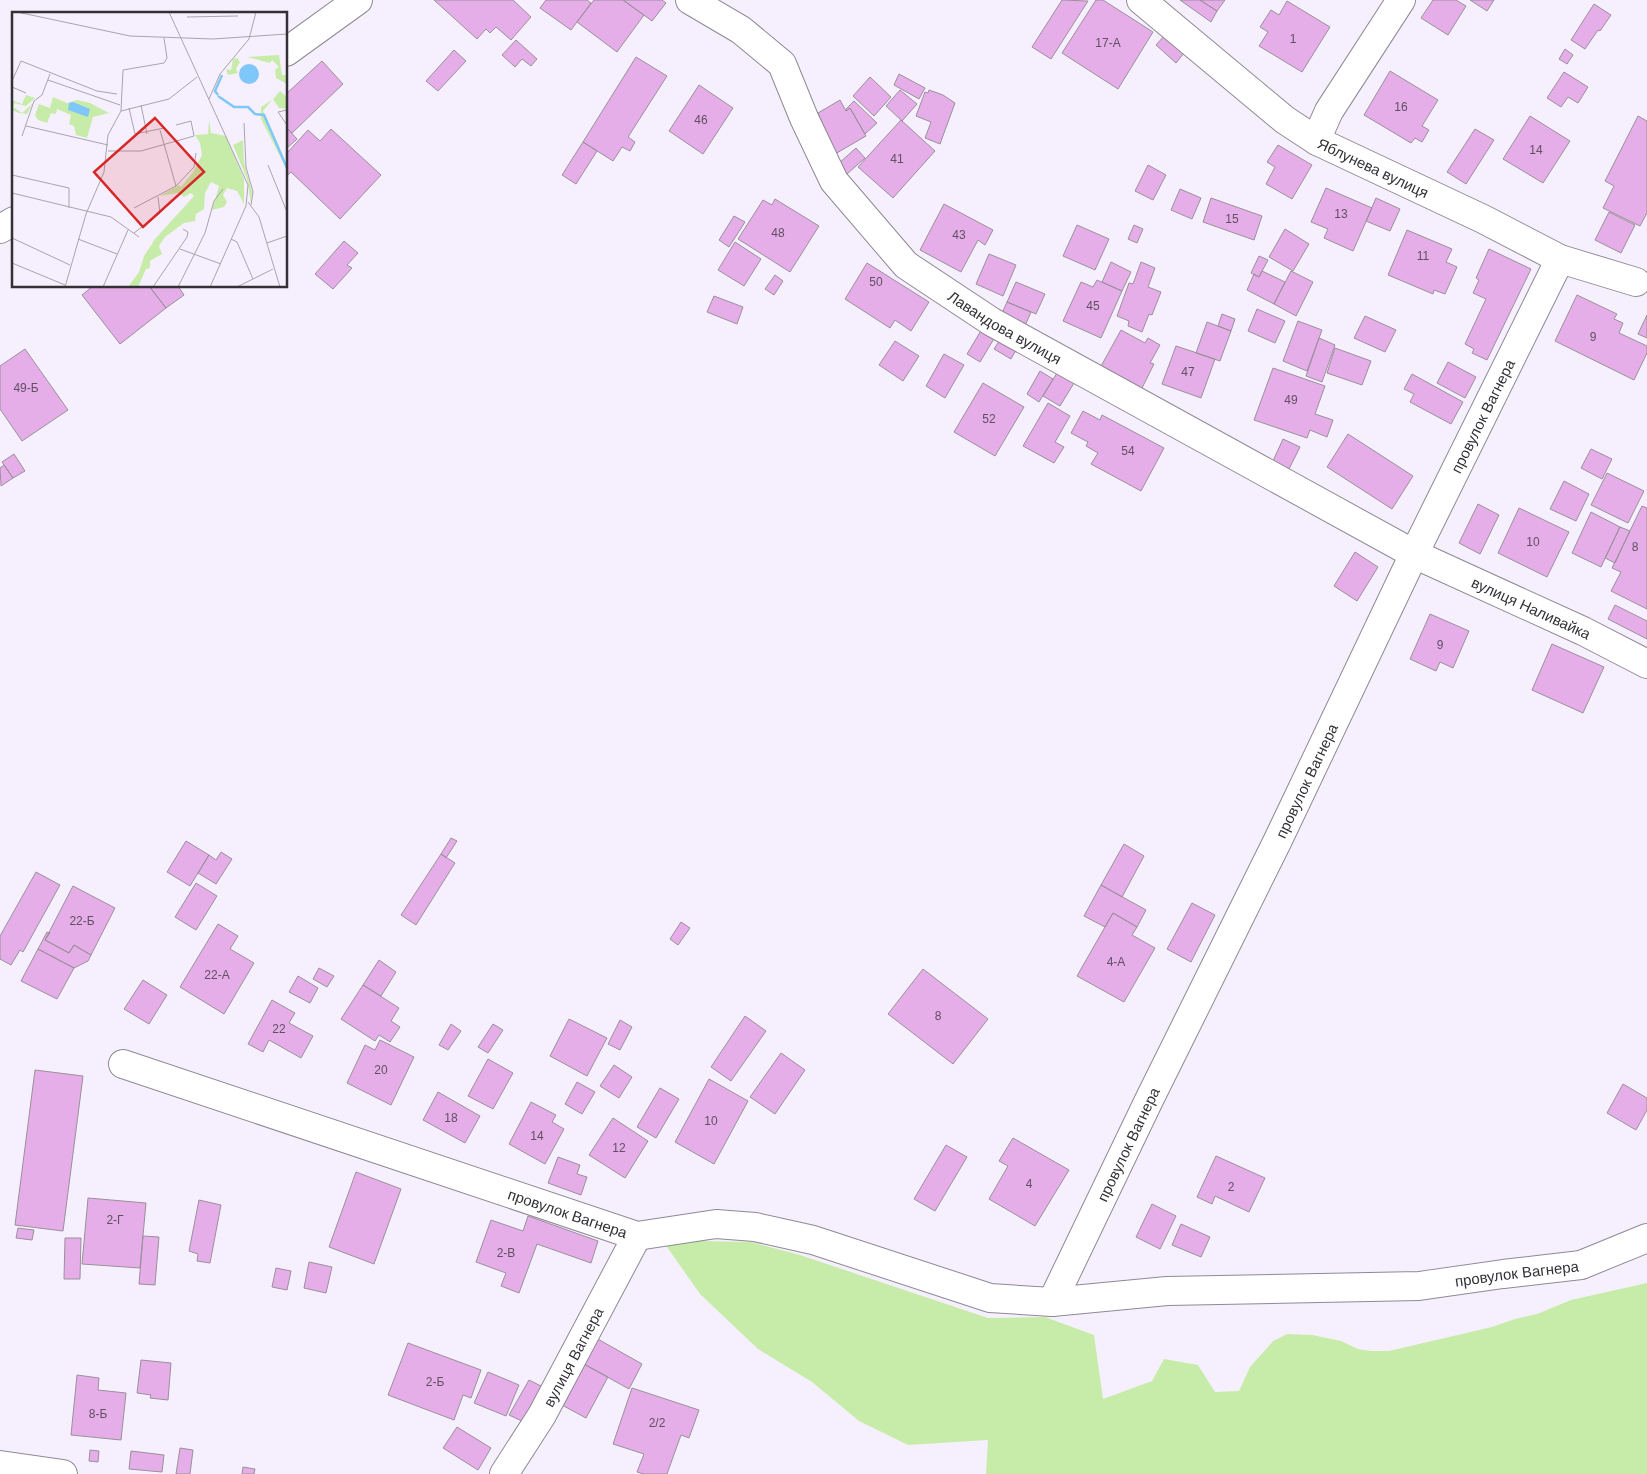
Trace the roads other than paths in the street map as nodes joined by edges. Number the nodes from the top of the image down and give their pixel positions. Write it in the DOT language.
graph roads {
  1 [pos="358,0"];
  2 [pos="690,0"];
  3 [pos="1141,0"];
  4 [pos="1401,0"];
  5 [pos="288,51"];
  6 [pos="1317,141"];
  7 [pos="12,222"];
  8 [pos="0,229"];
  9 [pos="1560,258"];
  10 [pos="1636,282"];
  11 [pos="1414,554"];
  12 [pos="1647,664"];
  13 [pos="122,1064"];
  14 [pos="637,1236"];
  15 [pos="1647,1238"];
  16 [pos="1052,1302"];
  17 [pos="0,1465"];
  18 [pos="63,1474"];
  19 [pos="504,1474"];
  1 -- 5 [label="street"];
  2 -- 11 [label="street, Лавандова вулиця"];
  3 -- 6 [label="street, Яблунева вулиця"];
  4 -- 6 [label="street"];
  6 -- 9 [label="street, Яблунева вулиця"];
  7 -- 8 [label="street"];
  9 -- 10 [label="street, Яблунева вулиця"];
  9 -- 11 [label="street, провулок Вагнера"];
  11 -- 12 [label="street, вулиця Наливайка"];
  11 -- 16 [label="street, провулок Вагнера"];
  13 -- 14 [label="street, провулок Вагнера"];
  14 -- 16 [label="street, провулок Вагнера"];
  14 -- 19 [label="street, вулиця Вагнера"];
  15 -- 16 [label="street, провулок Вагнера"];
  17 -- 18 [label="street"];
}
